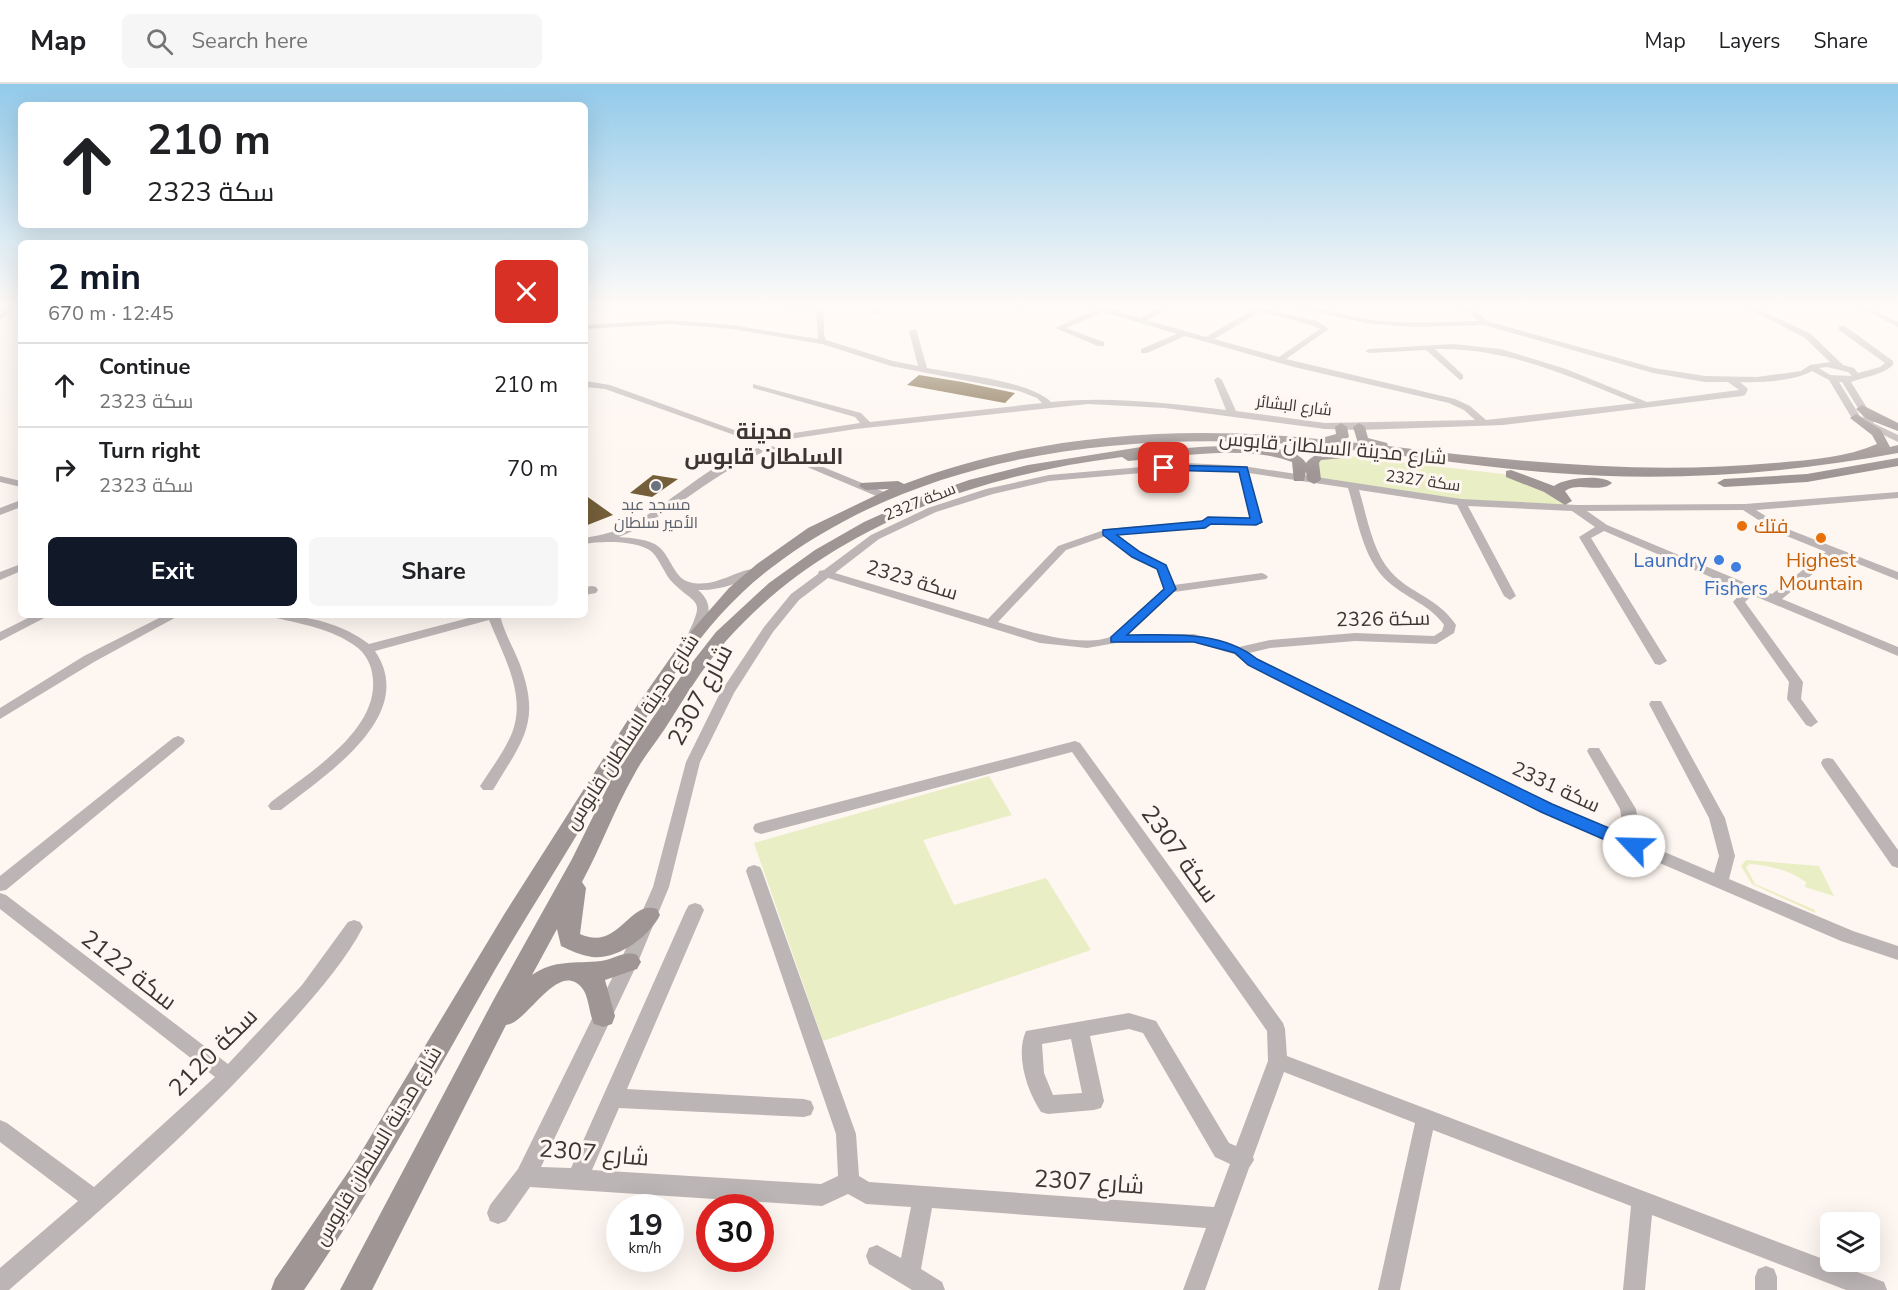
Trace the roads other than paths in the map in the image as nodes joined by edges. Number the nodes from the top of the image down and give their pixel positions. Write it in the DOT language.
graph roads {
  1 [pos="888,361"];
  2 [pos="921,361"];
  3 [pos="1285,361"];
  4 [pos="1443,361"];
  5 [pos="1528,361"];
  6 [pos="1622,361"];
  7 [pos="1822,361"];
  8 [pos="1836,361"];
  9 [pos="1888,361"];
  10 [pos="1824,364"];
  11 [pos="1813,367"];
  12 [pos="1841,367"];
  13 [pos="923,369"];
  14 [pos="1876,371"];
  15 [pos="1803,372"];
  16 [pos="1859,375"];
  17 [pos="1779,376"];
  18 [pos="1828,376"];
  19 [pos="1460,377"];
  20 [pos="588,378"];
  21 [pos="1218,380"];
  22 [pos="1848,380"];
  23 [pos="1731,381"];
  24 [pos="588,384"];
  25 [pos="756,386"];
  26 [pos="607,387"];
  27 [pos="588,391"];
  28 [pos="1840,391"];
  29 [pos="643,402"];
  30 [pos="1048,404"];
  31 [pos="1646,404"];
  32 [pos="1859,413"];
  33 [pos="1232,414"];
  34 [pos="1484,423"];
  35 [pos="868,425"];
  36 [pos="1341,427"];
  37 [pos="1898,427"];
  38 [pos="1359,428"];
  39 [pos="1898,437"];
  40 [pos="1291,440"];
  41 [pos="773,444"];
  42 [pos="751,446"];
  43 [pos="1240,446"];
  44 [pos="1898,449"];
  45 [pos="1365,455"];
  46 [pos="1433,456"];
  47 [pos="1862,456"];
  48 [pos="1070,461"];
  49 [pos="1898,464"];
  50 [pos="1243,469"];
  51 [pos="1511,474"];
  52 [pos="932,478"];
  53 [pos="1299,478"];
  54 [pos="0,479"];
  55 [pos="1314,480"];
  56 [pos="1636,482"];
  57 [pos="18,483"];
  58 [pos="857,486"];
  59 [pos="1353,486"];
  60 [pos="1898,495"];
  61 [pos="883,499"];
  62 [pos="1461,502"];
  63 [pos="1567,503"];
  64 [pos="18,504"];
  65 [pos="1745,507"];
  66 [pos="0,512"];
  67 [pos="824,526"];
  68 [pos="1603,527"];
  69 [pos="1107,532"];
  70 [pos="605,538"];
  71 [pos="588,541"];
  72 [pos="1834,551"];
  73 [pos="18,568"];
  74 [pos="758,570"];
  75 [pos="823,573"];
  76 [pos="0,576"];
  77 [pos="1898,576"];
  78 [pos="1262,577"];
  79 [pos="684,585"];
  80 [pos="1170,589"];
  81 [pos="1750,590"];
  82 [pos="1510,596"];
  83 [pos="1773,600"];
  84 [pos="38,618"];
  85 [pos="168,618"];
  86 [pos="289,618"];
  87 [pos="483,618"];
  88 [pos="495,618"];
  89 [pos="989,625"];
  90 [pos="731,626"];
  91 [pos="694,634"];
  92 [pos="0,637"];
  93 [pos="1116,639"];
  94 [pos="367,649"];
  95 [pos="1239,651"];
  96 [pos="1898,652"];
  97 [pos="1660,661"];
  98 [pos="1656,704"];
  99 [pos="0,714"];
  100 [pos="1811,722"];
  101 [pos="178,741"];
  102 [pos="1594,751"];
  103 [pos="1828,763"];
  104 [pos="488,786"];
  105 [pos="276,806"];
  106 [pos="761,828"];
  107 [pos="1634,846"];
  108 [pos="583,860"];
  109 [pos="1898,862"];
  110 [pos="754,871"];
  111 [pos="1720,883"];
  112 [pos="0,885"];
  113 [pos="0,900"];
  114 [pos="695,910"];
  115 [pos="649,915"];
  116 [pos="354,927"];
  117 [pos="1898,953"];
  118 [pos="629,962"];
  119 [pos="573,971"];
  120 [pos="603,1016"];
  121 [pos="1078,1030"];
  122 [pos="481,1049"];
  123 [pos="1278,1061"];
  124 [pos="229,1077"];
  125 [pos="613,1098"];
  126 [pos="804,1108"];
  127 [pos="1426,1117"];
  128 [pos="0,1130"];
  129 [pos="1244,1160"];
  130 [pos="525,1176"];
  131 [pos="577,1180"];
  132 [pos="849,1182"];
  133 [pos="923,1198"];
  134 [pos="95,1201"];
  135 [pos="1642,1201"];
  136 [pos="498,1213"];
  137 [pos="1220,1218"];
  138 [pos="310,1256"];
  139 [pos="877,1256"];
  140 [pos="908,1274"];
  141 [pos="0,1283"];
  142 [pos="280,1290"];
  143 [pos="286,1290"];
  144 [pos="355,1290"];
  145 [pos="934,1290"];
  146 [pos="1194,1290"];
  147 [pos="1389,1290"];
  148 [pos="1634,1290"];
  149 [pos="1876,1290"];
  1 -- 13 [label="street"];
  2 -- 13 [label="street"];
  3 -- 34 [label="street"];
  4 -- 19 [label="street"];
  5 -- 31 [label="street"];
  6 -- 23 [label="street"];
  7 -- 10 [label="street"];
  8 -- 12 [label="street"];
  9 -- 14 [label="street"];
  10 -- 11 [label="street"];
  10 -- 12 [label="street"];
  11 -- 15 [label="street"];
  11 -- 18 [label="street"];
  12 -- 14 [label="street"];
  12 -- 16 [label="street"];
  13 -- 30 [label="street"];
  14 -- 16 [label="street"];
  15 -- 17 [label="street"];
  15 -- 18 [label="street"];
  16 -- 22 [label="street"];
  17 -- 23 [label="street"];
  17 -- 28 [label="street"];
  18 -- 22 [label="street"];
  18 -- 28 [label="street"];
  20 -- 26 [label="street"];
  21 -- 33 [label="street"];
  22 -- 32 [label="street"];
  23 -- 31 [label="street, شارع البشائر"];
  24 -- 26 [label="street"];
  25 -- 35 [label="street"];
  26 -- 29 [label="street"];
  27 -- 29 [label="street"];
  28 -- 32 [label="street"];
  29 -- 42 [label="street"];
  30 -- 33 [label="street, شارع البشائر"];
  30 -- 35 [label="street, شارع البشائر"];
  31 -- 34 [label="street, شارع البشائر"];
  32 -- 37 [label="main road"];
  32 -- 39 [label="street"];
  32 -- 47 [label="main road"];
  33 -- 36 [label="street, شارع البشائر"];
  34 -- 38 [label="street, شارع البشائر"];
  35 -- 41 [label="street, شارع البشائر"];
  36 -- 38 [label="street, شارع البشائر"];
  36 -- 40 [label="main road"];
  38 -- 46 [label="main road"];
  40 -- 46 [label="main road, شارع مدينة السلطان قابوس"];
  40 -- 52 [label="main road, شارع مدينة السلطان قابوس"];
  41 -- 42 [label="street"];
  41 -- 58 [label="street"];
  42 -- 70 [label="street"];
  43 -- 45 [label="main road, شارع مدينة السلطان قابوس"];
  43 -- 48 [label="main road, شارع مدينة السلطان قابوس"];
  43 -- 61 [label="main road"];
  44 -- 47 [label="main road, شارع مدينة السلطان قابوس"];
  45 -- 51 [label="main road, شارع مدينة السلطان قابوس"];
  45 -- 55 [label="main road"];
  46 -- 47 [label="main road, شارع مدينة السلطان قابوس"];
  48 -- 53 [label="main road"];
  48 -- 90 [label="main road, شارع مدينة السلطان قابوس"];
  49 -- 56 [label="main road, شارع مدينة السلطان قابوس"];
  50 -- 53 [label="street, سكة 2327"];
  50 -- 69 [label="street"];
  50 -- 75 [label="street, سكة 2327"];
  51 -- 56 [label="main road, شارع مدينة السلطان قابوس"];
  51 -- 63 [label="main road"];
  52 -- 58 [label="main road"];
  52 -- 61 [label="main road, شارع مدينة السلطان قابوس"];
  53 -- 55 [label="street, سكة 2327"];
  54 -- 57 [label="street"];
  55 -- 59 [label="street, سكة 2327"];
  56 -- 63 [label="main road"];
  58 -- 61 [label="street"];
  58 -- 67 [label="main road"];
  59 -- 62 [label="street, سكة 2327"];
  59 -- 95 [label="street, سكة 2326"];
  60 -- 65 [label="street, سكة 2327"];
  61 -- 67 [label="main road, شارع مدينة السلطان قابوس"];
  61 -- 90 [label="main road"];
  62 -- 63 [label="street, سكة 2327"];
  62 -- 82 [label="street"];
  63 -- 65 [label="street, سكة 2327"];
  63 -- 68 [label="street"];
  64 -- 66 [label="street"];
  65 -- 72 [label="street"];
  67 -- 74 [label="main road, شارع مدينة السلطان قابوس"];
  68 -- 81 [label="street"];
  68 -- 97 [label="street"];
  69 -- 80 [label="street"];
  69 -- 89 [label="street"];
  70 -- 71 [label="street"];
  70 -- 79 [label="street"];
  72 -- 77 [label="street"];
  72 -- 83 [label="street"];
  73 -- 76 [label="street"];
  74 -- 79 [label="street"];
  74 -- 91 [label="main road, شارع مدينة السلطان قابوس"];
  75 -- 89 [label="street, سكة 2323"];
  75 -- 115 [label="street, 2307 شارع"];
  78 -- 80 [label="street"];
  79 -- 91 [label="street"];
  80 -- 93 [label="street"];
  81 -- 83 [label="street"];
  81 -- 100 [label="street"];
  83 -- 96 [label="street"];
  84 -- 92 [label="street"];
  85 -- 99 [label="street"];
  86 -- 94 [label="street"];
  87 -- 94 [label="street"];
  88 -- 104 [label="street"];
  89 -- 93 [label="street, سكة 2323"];
  90 -- 108 [label="main road, شارع مدينة السلطان قابوس"];
  91 -- 138 [label="main road, شارع مدينة السلطان قابوس"];
  93 -- 95 [label="street, سكة 2323"];
  94 -- 105 [label="street"];
  95 -- 107 [label="street, سكة 2331"];
  98 -- 111 [label="street"];
  101 -- 112 [label="street"];
  102 -- 107 [label="street"];
  103 -- 109 [label="street"];
  106 -- 123 [label="street, سكة 2307"];
  107 -- 111 [label="street, سكة 2331"];
  108 -- 115 [label="main road"];
  108 -- 122 [label="main road, شارع مدينة السلطان قابوس"];
  110 -- 132 [label="street"];
  111 -- 117 [label="street, سكة 2331"];
  113 -- 124 [label="street, سكة 2122"];
  114 -- 125 [label="street"];
  115 -- 118 [label="street, 2307 شارع"];
  116 -- 124 [label="street, سكة 2120"];
  118 -- 119 [label="main road"];
  118 -- 120 [label="street, 2307 شارع"];
  119 -- 120 [label="main road"];
  119 -- 122 [label="main road"];
  120 -- 130 [label="street, 2307 شارع"];
  121 -- 129 [label="street"];
  122 -- 144 [label="main road, شارع مدينة السلطان قابوس"];
  123 -- 127 [label="street"];
  123 -- 129 [label="street, سكة 2307"];
  124 -- 134 [label="street, سكة 2120"];
  125 -- 126 [label="street"];
  125 -- 131 [label="street"];
  127 -- 135 [label="street"];
  127 -- 147 [label="street"];
  128 -- 134 [label="street"];
  129 -- 137 [label="street, سكة 2307"];
  130 -- 131 [label="street, 2307 شارع"];
  130 -- 136 [label="street"];
  131 -- 132 [label="street, 2307 شارع"];
  132 -- 133 [label="street, 2307 شارع"];
  133 -- 137 [label="street, 2307 شارع"];
  133 -- 140 [label="street"];
  134 -- 141 [label="street, سكة 2120"];
  135 -- 148 [label="street"];
  135 -- 149 [label="street"];
  137 -- 146 [label="street, سكة 2307"];
  138 -- 142 [label="main road"];
  138 -- 143 [label="main road, شارع مدينة السلطان قابوس"];
  139 -- 140 [label="street"];
  140 -- 145 [label="street"];
}
